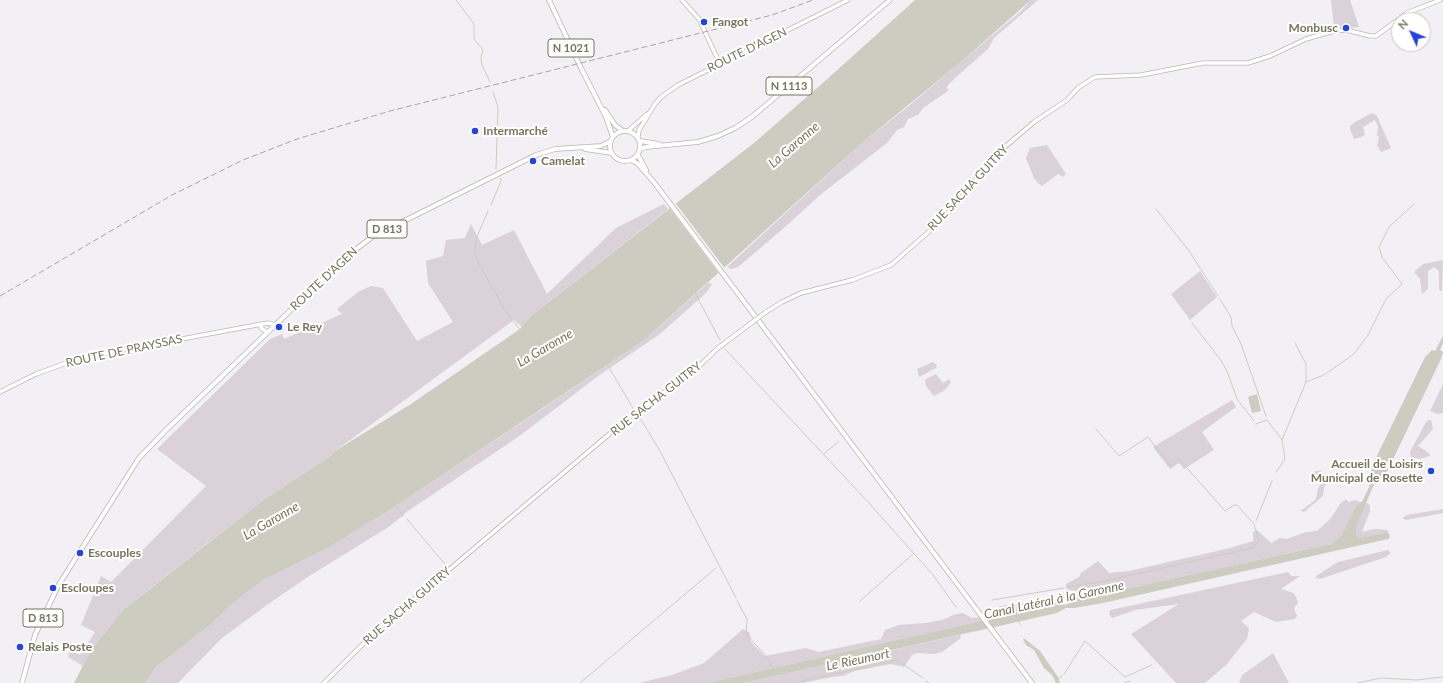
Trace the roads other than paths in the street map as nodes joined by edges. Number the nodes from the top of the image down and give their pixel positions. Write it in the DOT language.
graph roads {
  1 [pos="549,0"];
  2 [pos="682,0"];
  3 [pos="848,0"];
  4 [pos="890,0"];
  5 [pos="1440,0"];
  6 [pos="720,64"];
  7 [pos="595,95"];
  8 [pos="652,109"];
  9 [pos="623,130"];
  10 [pos="628,131"];
  11 [pos="612,139"];
  12 [pos="639,139"];
  13 [pos="674,145"];
  14 [pos="566,147"];
  15 [pos="640,149"];
  16 [pos="612,153"];
  17 [pos="638,155"];
  18 [pos="630,160"];
  19 [pos="652,179"];
  20 [pos="275,325"];
  21 [pos="262,326"];
  22 [pos="267,332"];
  23 [pos="0,392"];
  24 [pos="22,683"];
  25 [pos="324,683"];
  26 [pos="1032,683"];
  1 -- 7 [label="main road, N 1021"];
  2 -- 6 [label="street"];
  3 -- 6 [label="street, ROUTE D'AGEN"];
  4 -- 13 [label="main road, N 1113"];
  5 -- 25 [label="street, RUE SACHA GUITRY, bridge"];
  6 -- 8 [label="street, ROUTE D'AGEN"];
  7 -- 9 [label="main road, N 1021"];
  7 -- 11 [label="main road, N 1021"];
  8 -- 10 [label="street, ROUTE D'AGEN"];
  8 -- 12 [label="street, ROUTE D'AGEN"];
  9 -- 10 [label="main road"];
  9 -- 11 [label="main road"];
  10 -- 12 [label="main road"];
  11 -- 14 [label="main road, ROUTE D'AGEN / D 813"];
  11 -- 16 [label="main road"];
  12 -- 13 [label="main road, N 1113"];
  12 -- 15 [label="main road"];
  13 -- 15 [label="main road, N 1113"];
  14 -- 16 [label="main road, ROUTE D'AGEN / D 813"];
  14 -- 20 [label="main road, ROUTE D'AGEN / D 813"];
  15 -- 17 [label="main road"];
  16 -- 18 [label="main road"];
  17 -- 18 [label="main road"];
  17 -- 19 [label="main road"];
  18 -- 19 [label="main road"];
  19 -- 26 [label="main road"];
  20 -- 21 [label="street"];
  20 -- 22 [label="main road, ROUTE D'AGEN / D 813"];
  21 -- 22 [label="street"];
  21 -- 23 [label="street, ROUTE DE PRAYSSAS"];
  22 -- 24 [label="main road, ROUTE D'AGEN / D 813"];
}
